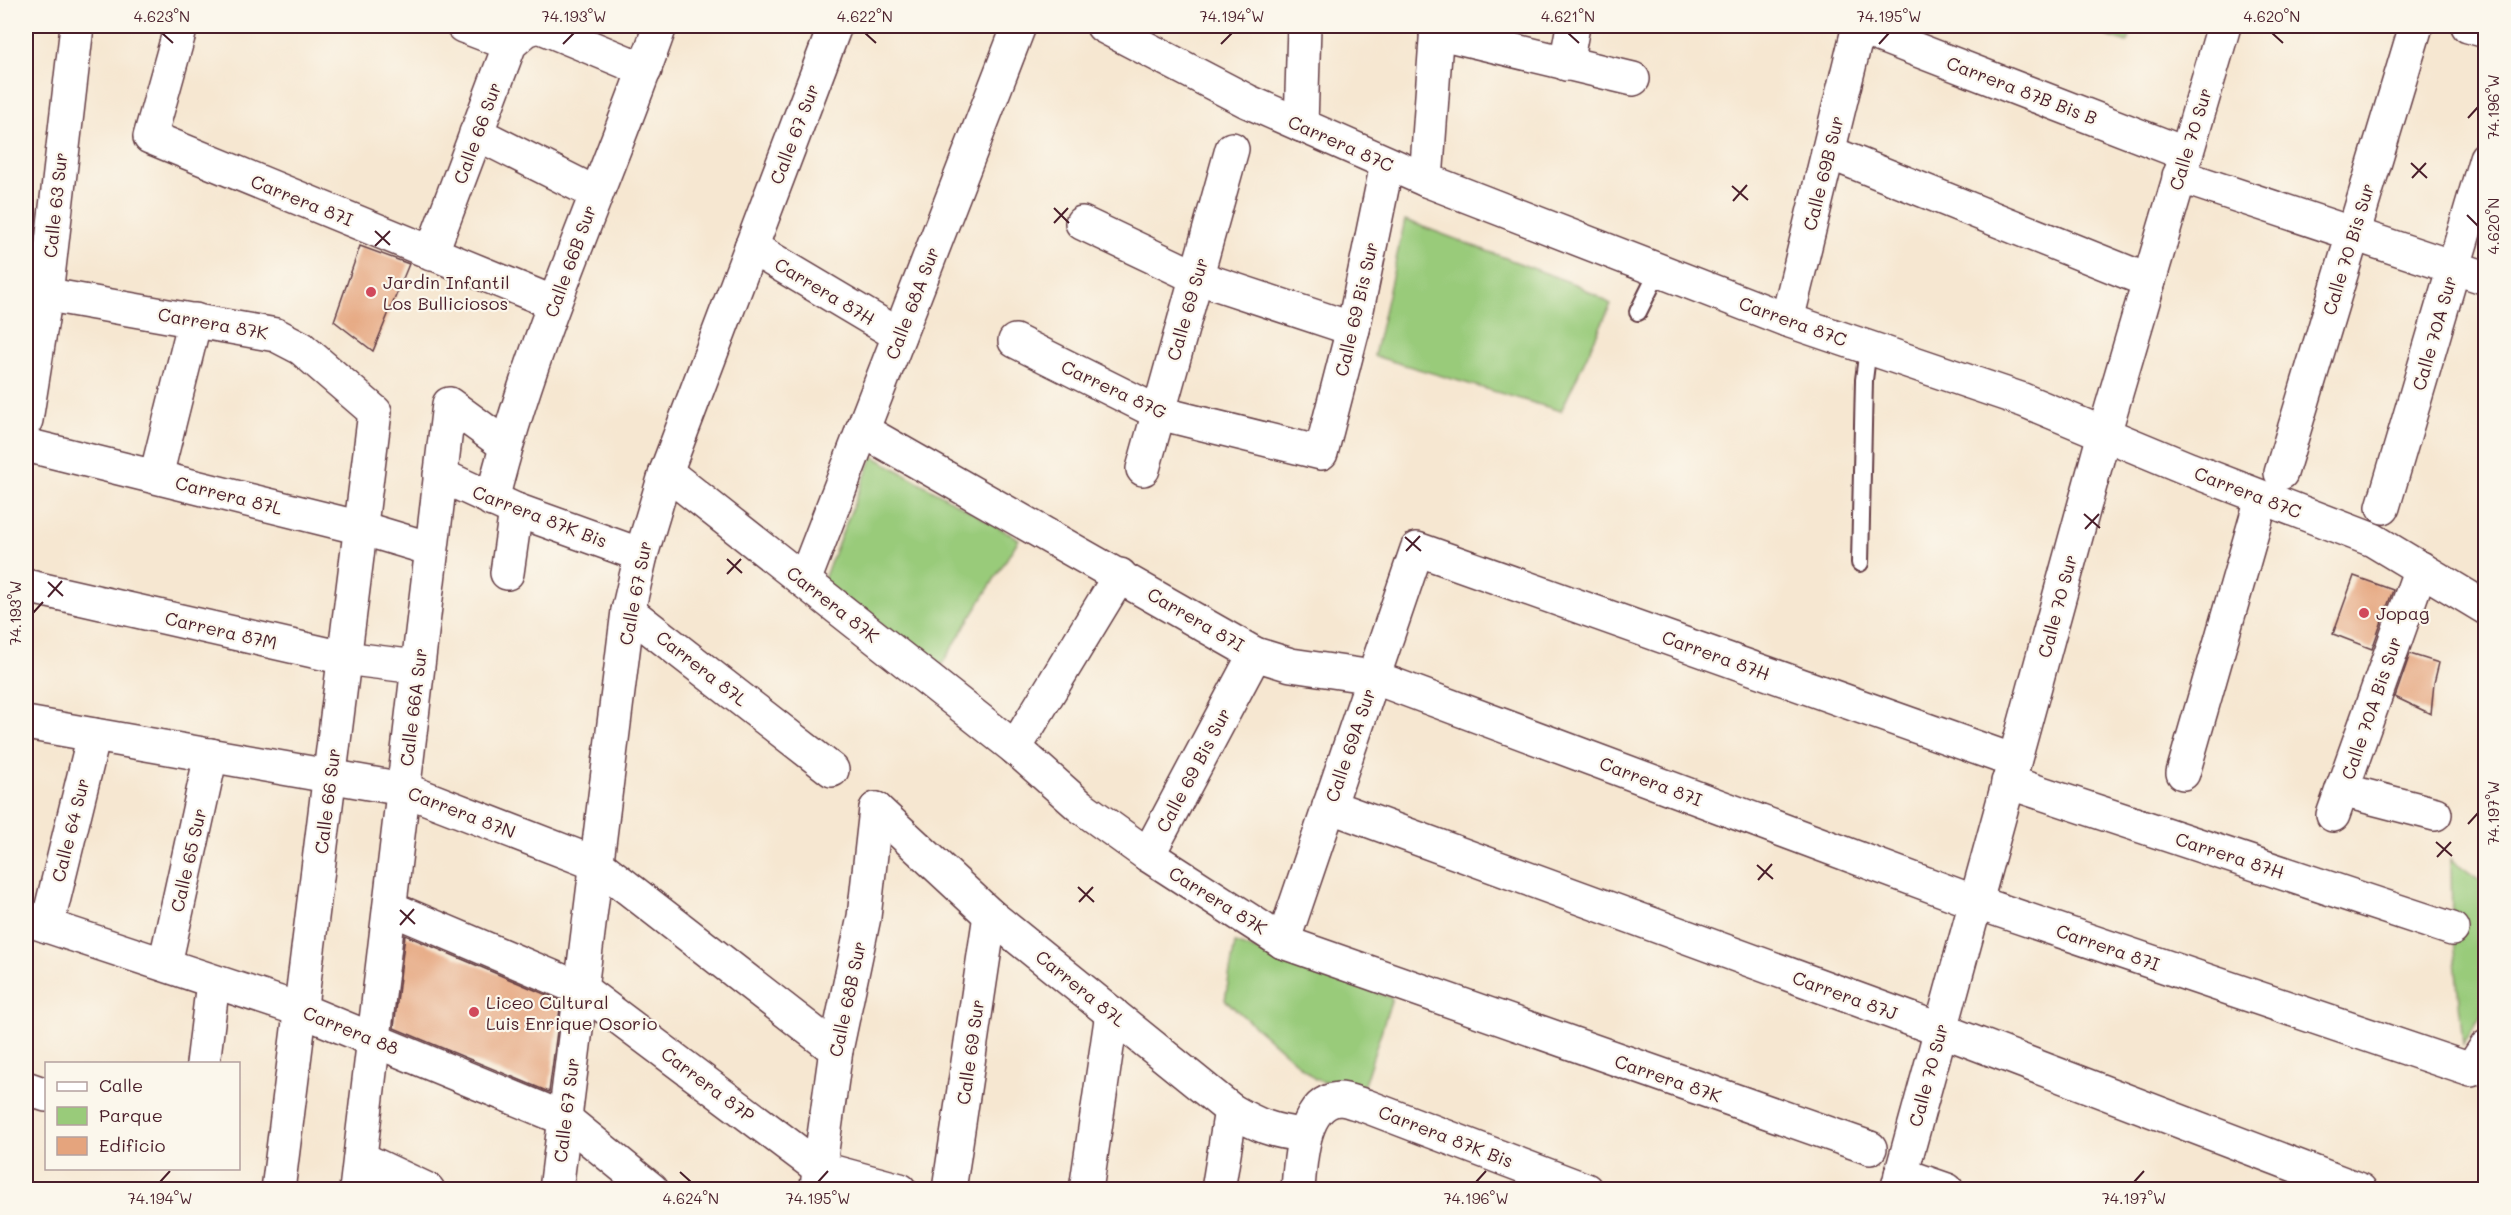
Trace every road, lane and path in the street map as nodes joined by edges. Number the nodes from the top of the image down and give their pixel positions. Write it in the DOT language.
graph roads {
  1 [pos="77,26"];
  2 [pos="181,26"];
  3 [pos="463,26"];
  4 [pos="539,26"];
  5 [pos="660,26"];
  6 [pos="835,26"];
  7 [pos="1019,26"];
  8 [pos="1304,26"];
  9 [pos="1573,26"];
  10 [pos="1859,26"];
  11 [pos="2224,26"];
  12 [pos="2416,26"];
  13 [pos="2468,26"];
  14 [pos="1118,29"];
  15 [pos="1436,29"];
  16 [pos="2486,31"];
  17 [pos="510,44"];
  18 [pos="1566,64"];
  19 [pos="645,70"];
  20 [pos="1633,79"];
  21 [pos="1301,125"];
  22 [pos="476,133"];
  23 [pos="1232,149"];
  24 [pos="1828,152"];
  25 [pos="2486,158"];
  26 [pos="1387,164"];
  27 [pos="2182,165"];
  28 [pos="1426,180"];
  29 [pos="595,193"];
  30 [pos="1082,224"];
  31 [pos="2353,234"];
  32 [pos="751,247"];
  33 [pos="431,254"];
  34 [pos="2454,267"];
  35 [pos="1658,272"];
  36 [pos="1196,277"];
  37 [pos="2486,278"];
  38 [pos="2149,281"];
  39 [pos="36,292"];
  40 [pos="554,303"];
  41 [pos="1638,312"];
  42 [pos="195,320"];
  43 [pos="1787,320"];
  44 [pos="1353,329"];
  45 [pos="899,335"];
  46 [pos="1015,341"];
  47 [pos="1868,348"];
  48 [pos="375,412"];
  49 [pos="1159,412"];
  50 [pos="26,420"];
  51 [pos="862,430"];
  52 [pos="2104,434"];
  53 [pos="506,445"];
  54 [pos="26,446"];
  55 [pos="1322,453"];
  56 [pos="1143,469"];
  57 [pos="666,472"];
  58 [pos="156,476"];
  59 [pos="440,476"];
  60 [pos="2272,485"];
  61 [pos="504,505"];
  62 [pos="2383,507"];
  63 [pos="361,528"];
  64 [pos="431,549"];
  65 [pos="1417,549"];
  66 [pos="641,555"];
  67 [pos="1860,562"];
  68 [pos="2421,568"];
  69 [pos="507,573"];
  70 [pos="1120,575"];
  71 [pos="804,581"];
  72 [pos="26,586"];
  73 [pos="2486,608"];
  74 [pos="628,611"];
  75 [pos="1255,654"];
  76 [pos="344,658"];
  77 [pos="417,667"];
  78 [pos="1373,677"];
  79 [pos="26,723"];
  80 [pos="94,735"];
  81 [pos="1015,748"];
  82 [pos="211,755"];
  83 [pos="832,770"];
  84 [pos="2011,772"];
  85 [pos="2184,773"];
  86 [pos="330,776"];
  87 [pos="403,789"];
  88 [pos="1329,806"];
  89 [pos="876,809"];
  90 [pos="2435,814"];
  91 [pos="1148,855"];
  92 [pos="597,864"];
  93 [pos="1976,902"];
  94 [pos="390,908"];
  95 [pos="990,915"];
  96 [pos="36,923"];
  97 [pos="2452,929"];
  98 [pos="1283,942"];
  99 [pos="165,964"];
  100 [pos="213,982"];
  101 [pos="582,989"];
  102 [pos="301,1010"];
  103 [pos="1112,1013"];
  104 [pos="1941,1030"];
  105 [pos="374,1039"];
  106 [pos="836,1050"];
  107 [pos="2478,1059"];
  108 [pos="203,1062"];
  109 [pos="26,1088"];
  110 [pos="45,1095"];
  111 [pos="1231,1110"];
  112 [pos="565,1119"];
  113 [pos="1304,1135"];
  114 [pos="1870,1148"];
  115 [pos="358,1174"];
  116 [pos="818,1179"];
  117 [pos="1899,1182"];
  118 [pos="278,1190"];
  119 [pos="428,1190"];
  120 [pos="556,1190"];
  121 [pos="652,1190"];
  122 [pos="900,1190"];
  123 [pos="950,1190"];
  124 [pos="1086,1190"];
  125 [pos="1218,1190"];
  126 [pos="1298,1190"];
  127 [pos="1586,1190"];
  128 [pos="1947,1190"];
  129 [pos="2360,1190"];
  1 -- 39 [label="street, Calle 63 Sur"];
  2 -- 33 [label="street, Carrera 87I"];
  3 -- 17 [label="street"];
  4 -- 17 [label="street"];
  4 -- 19 [label="street"];
  5 -- 19 [label="street, Calle 66B Sur"];
  6 -- 32 [label="street, Calle 67 Sur"];
  7 -- 45 [label="street, Calle 68A Sur"];
  8 -- 21 [label="street"];
  9 -- 18 [label="street"];
  10 -- 24 [label="street, Calle 69B Sur"];
  10 -- 27 [label="street, Carrera 87B Bis B"];
  11 -- 27 [label="street, Calle 70 Sur"];
  12 -- 31 [label="street, Calle 70 Bis Sur"];
  13 -- 16 [label="street"];
  14 -- 21 [label="street, Carrera 87C"];
  15 -- 18 [label="street"];
  15 -- 28 [label="street"];
  17 -- 22 [label="street, Calle 66 Sur"];
  18 -- 20 [label="street"];
  19 -- 29 [label="street, Calle 66B Sur"];
  21 -- 26 [label="street, Carrera 87C"];
  22 -- 29 [label="street"];
  22 -- 33 [label="street, Calle 66 Sur"];
  23 -- 36 [label="street, Calle 69 Sur"];
  24 -- 38 [label="street"];
  24 -- 43 [label="street, Calle 69B Sur"];
  25 -- 34 [label="street, Calle 70A Sur"];
  26 -- 28 [label="street, Carrera 87C"];
  26 -- 44 [label="street, Calle 69 Bis Sur"];
  27 -- 31 [label="street, Carrera 87B Bis B"];
  27 -- 38 [label="street, Calle 70 Sur"];
  28 -- 35 [label="street, Carrera 87C"];
  29 -- 40 [label="street, Calle 66B Sur"];
  30 -- 36 [label="street"];
  31 -- 34 [label="street, Carrera 87B Bis B"];
  31 -- 60 [label="street, Calle 70 Bis Sur"];
  32 -- 45 [label="street, Carrera 87H"];
  32 -- 57 [label="street, Calle 67 Sur"];
  33 -- 40 [label="street, Carrera 87I"];
  34 -- 37 [label="street, Carrera 87B Bis B"];
  34 -- 62 [label="street, Calle 70A Sur"];
  35 -- 41 [label="lane"];
  35 -- 43 [label="street, Carrera 87C"];
  36 -- 44 [label="street"];
  36 -- 49 [label="street, Calle 69 Sur"];
  38 -- 52 [label="street, Calle 70 Sur"];
  39 -- 42 [label="street, Carrera 87K"];
  39 -- 50 [label="street, Calle 63 Sur"];
  40 -- 53 [label="street, Calle 66B Sur"];
  42 -- 48 [label="street, Carrera 87K"];
  42 -- 58 [label="street"];
  43 -- 47 [label="street, Carrera 87C"];
  44 -- 55 [label="street, Calle 69 Bis Sur"];
  45 -- 51 [label="street, Calle 68A Sur"];
  46 -- 49 [label="street, Carrera 87G"];
  47 -- 52 [label="street, Carrera 87C"];
  47 -- 67 [label="lane"];
  48 -- 63 [label="street, Calle 66 Sur"];
  49 -- 55 [label="street, Carrera 87G"];
  49 -- 56 [label="street, Calle 69 Sur"];
  51 -- 70 [label="street, Carrera 87I"];
  51 -- 71 [label="street, Calle 68A Sur"];
  52 -- 60 [label="street, Carrera 87C"];
  52 -- 84 [label="street, Calle 70 Sur"];
  53 -- 59 [label="street, Calle 66A Sur"];
  53 -- 61 [label="street, Calle 66B Sur"];
  54 -- 58 [label="street, Carrera 87L"];
  57 -- 66 [label="street, Calle 67 Sur"];
  57 -- 71 [label="street, Carrera 87K"];
  58 -- 63 [label="street, Carrera 87L"];
  59 -- 61 [label="street, Carrera 87K Bis"];
  59 -- 64 [label="street, Calle 66A Sur"];
  60 -- 68 [label="street, Carrera 87C"];
  60 -- 85 [label="street, Calle 70 Bis Sur"];
  61 -- 66 [label="street, Carrera 87K Bis"];
  61 -- 69 [label="street, Calle 66B Sur"];
  63 -- 64 [label="street, Carrera 87L"];
  63 -- 76 [label="street, Calle 66 Sur"];
  64 -- 77 [label="street, Calle 66A Sur"];
  65 -- 78 [label="street, Calle 69A Sur"];
  65 -- 84 [label="street, Carrera 87H"];
  66 -- 74 [label="street, Calle 67 Sur"];
  68 -- 73 [label="street, Carrera 87C"];
  68 -- 90 [label="street, Calle 70A Bis Sur"];
  70 -- 75 [label="street, Carrera 87I"];
  70 -- 81 [label="street"];
  71 -- 81 [label="street, Carrera 87K"];
  72 -- 76 [label="street, Carrera 87M"];
  74 -- 83 [label="street, Carrera 87L"];
  74 -- 92 [label="street, Calle 67 Sur"];
  75 -- 78 [label="street, Carrera 87I"];
  75 -- 91 [label="street, Calle 69 Bis Sur"];
  76 -- 77 [label="street, Carrera 87M"];
  76 -- 86 [label="street, Calle 66 Sur"];
  77 -- 87 [label="street, Calle 66A Sur"];
  78 -- 88 [label="street, Calle 69A Sur"];
  78 -- 93 [label="street, Carrera 87I"];
  79 -- 80 [label="street, Carrera 87N"];
  80 -- 82 [label="street, Carrera 87N"];
  80 -- 96 [label="street, Calle 64 Sur"];
  81 -- 91 [label="street, Carrera 87K"];
  82 -- 86 [label="street, Carrera 87N"];
  82 -- 99 [label="street, Calle 65 Sur"];
  84 -- 93 [label="street, Calle 70 Sur"];
  84 -- 97 [label="street, Carrera 87H"];
  86 -- 87 [label="street, Carrera 87N"];
  86 -- 102 [label="street, Calle 66 Sur"];
  87 -- 92 [label="street, Carrera 87N"];
  87 -- 94 [label="street, Calle 66A Sur"];
  88 -- 98 [label="street, Calle 69A Sur"];
  88 -- 104 [label="street, Carrera 87J"];
  89 -- 95 [label="street, Carrera 87L"];
  89 -- 106 [label="street, Calle 68B Sur"];
  91 -- 98 [label="street, Carrera 87K"];
  92 -- 101 [label="street, Calle 67 Sur"];
  92 -- 106 [label="street, Carrera 87N"];
  93 -- 104 [label="street, Calle 70 Sur"];
  93 -- 107 [label="street, Carrera 87I"];
  94 -- 101 [label="street, Carrera 87P"];
  94 -- 105 [label="street, Calle 66A Sur"];
  95 -- 103 [label="street, Carrera 87L"];
  95 -- 123 [label="street, Calle 69 Sur"];
  96 -- 99 [label="street, Carrera 88"];
  98 -- 114 [label="street, Carrera 87K"];
  99 -- 100 [label="street, Carrera 88"];
  100 -- 102 [label="street, Carrera 88"];
  100 -- 108 [label="street"];
  101 -- 112 [label="street, Calle 67 Sur"];
  101 -- 116 [label="street, Carrera 87P"];
  102 -- 105 [label="street, Carrera 88"];
  102 -- 118 [label="street, Calle 66 Sur"];
  103 -- 111 [label="street, Carrera 87L"];
  103 -- 124 [label="street"];
  104 -- 117 [label="street, Calle 70 Sur"];
  104 -- 129 [label="street, Carrera 87J"];
  105 -- 112 [label="street, Carrera 88"];
  105 -- 115 [label="street, Calle 66A Sur"];
  106 -- 116 [label="street, Calle 68B Sur"];
  109 -- 110 [label="street"];
  111 -- 113 [label="street, Carrera 87L"];
  111 -- 125 [label="street"];
  112 -- 120 [label="street, Calle 67 Sur"];
  112 -- 121 [label="street, Carrera 88"];
  113 -- 126 [label="street"];
  113 -- 127 [label="street, Carrera 87K Bis"];
  115 -- 119 [label="street"];
  116 -- 122 [label="street, Carrera 87P"];
  117 -- 128 [label="street"];
}
